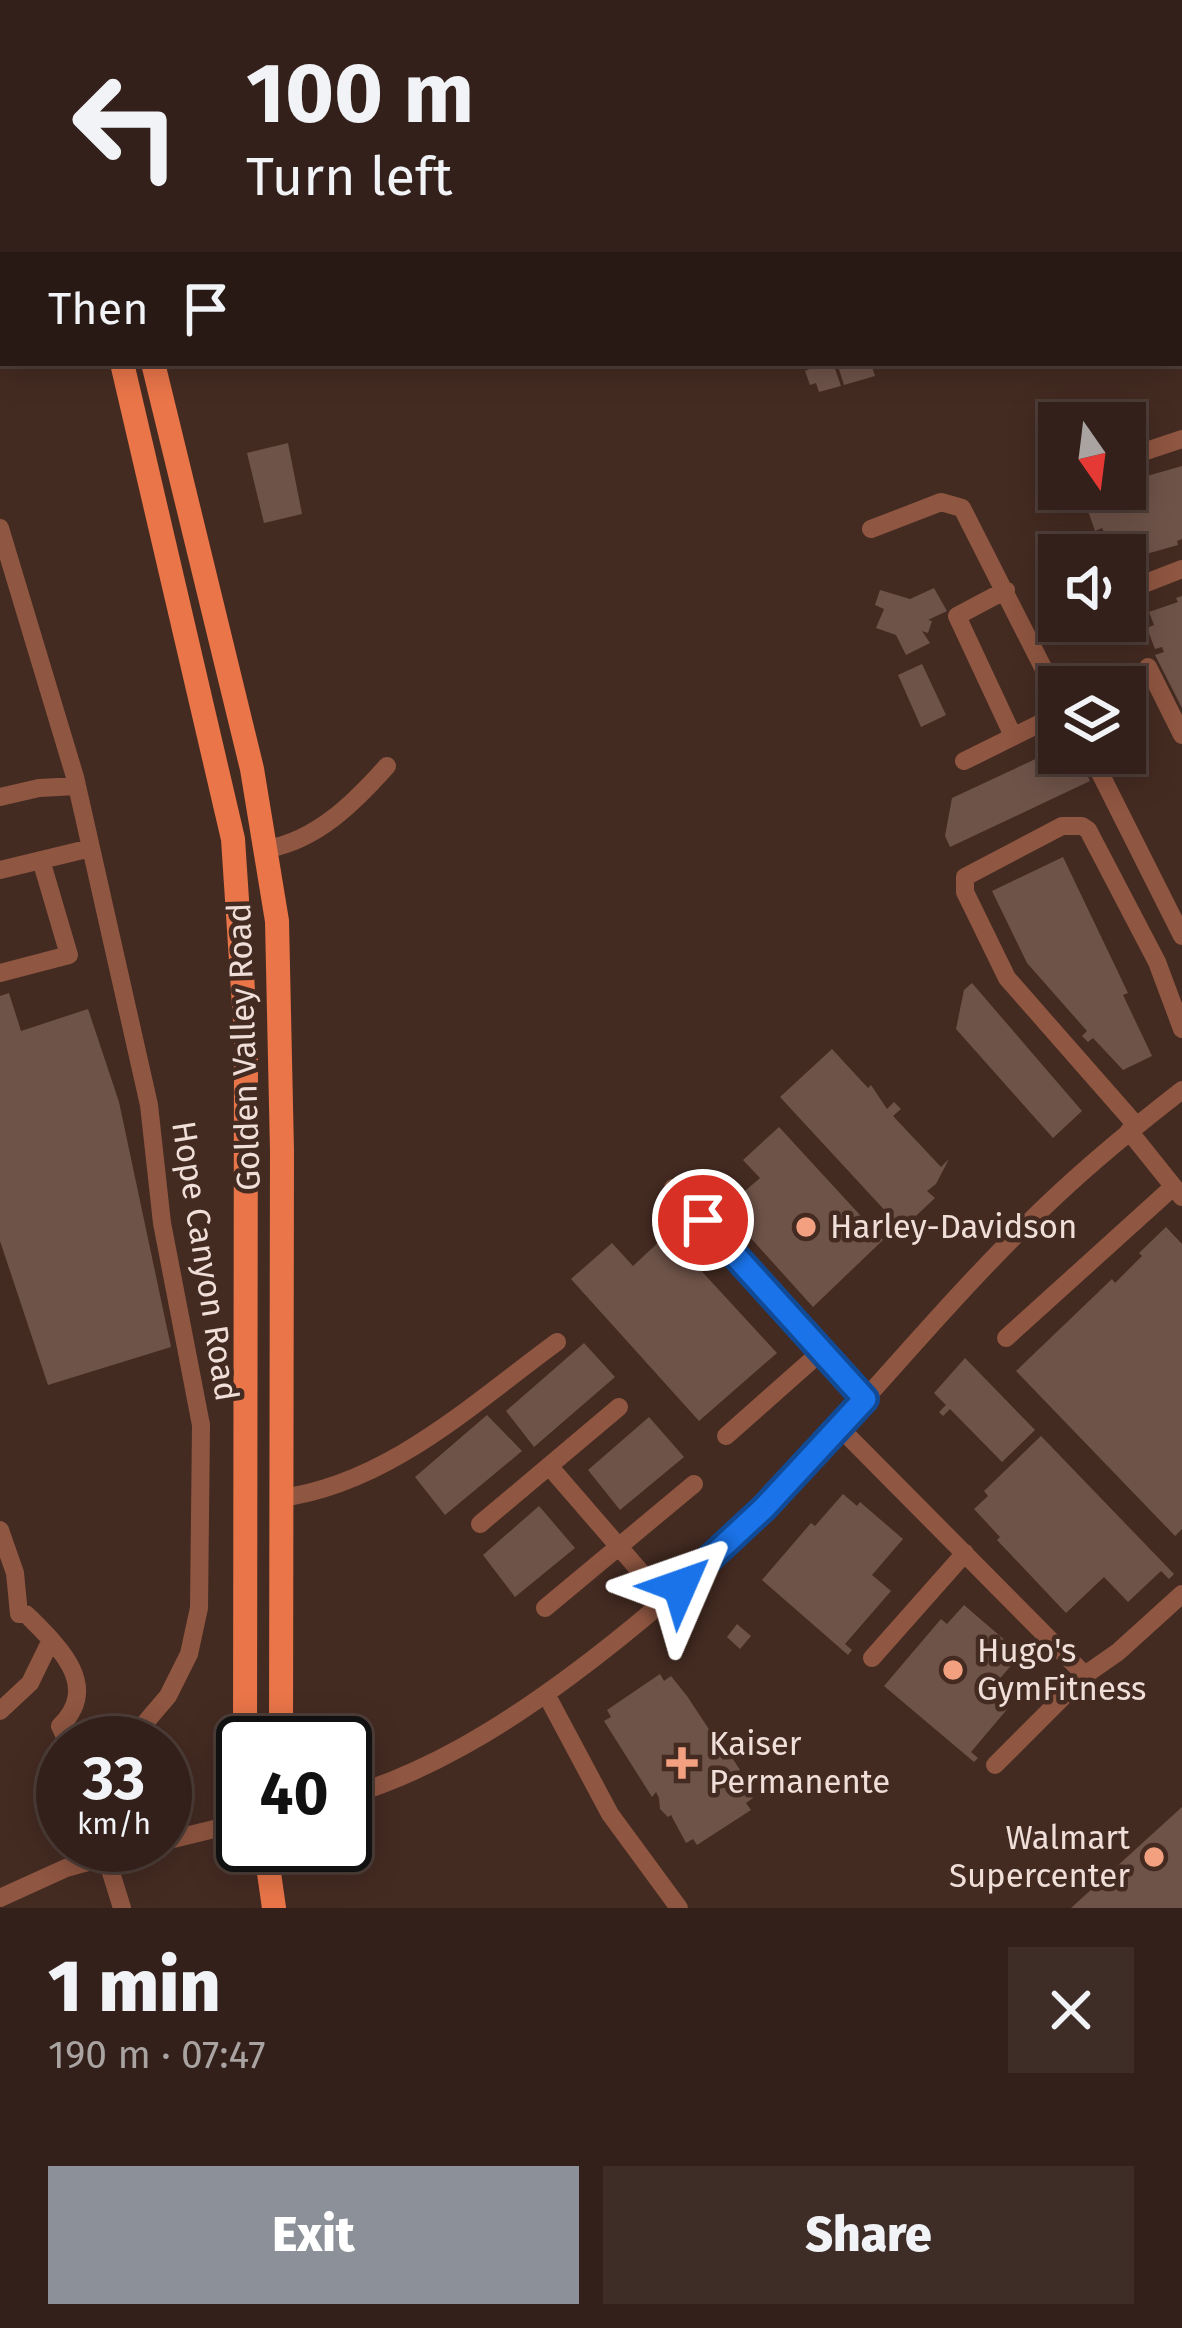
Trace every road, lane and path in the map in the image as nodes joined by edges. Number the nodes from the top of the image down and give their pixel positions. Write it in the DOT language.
graph roads {
  1 [pos="123,366"];
  2 [pos="154,366"];
  3 [pos="1182,439"];
  4 [pos="1146,451"];
  5 [pos="0,528"];
  6 [pos="871,530"];
  7 [pos="1182,569"];
  8 [pos="1146,582"];
  9 [pos="1006,590"];
  10 [pos="1043,666"];
  11 [pos="1148,667"];
  12 [pos="1038,724"];
  13 [pos="1182,735"];
  14 [pos="1013,736"];
  15 [pos="964,761"];
  16 [pos="387,766"];
  17 [pos="1101,774"];
  18 [pos="76,781"];
  19 [pos="0,797"];
  20 [pos="91,848"];
  21 [pos="267,849"];
  22 [pos="41,860"];
  23 [pos="0,870"];
  24 [pos="1182,936"];
  25 [pos="0,973"];
  26 [pos="1182,1029"];
  27 [pos="1182,1090"];
  28 [pos="1133,1128"];
  29 [pos="673,1188"];
  30 [pos="1178,1192"];
  31 [pos="1006,1338"];
  32 [pos="557,1342"];
  33 [pos="822,1351"];
  34 [pos="865,1399"];
  35 [pos="620,1407"];
  36 [pos="839,1427"];
  37 [pos="726,1436"];
  38 [pos="549,1466"];
  39 [pos="694,1484"];
  40 [pos="280,1498"];
  41 [pos="480,1524"];
  42 [pos="0,1530"];
  43 [pos="619,1547"];
  44 [pos="965,1553"];
  45 [pos="1182,1594"];
  46 [pos="665,1600"];
  47 [pos="545,1608"];
  48 [pos="51,1640"];
  49 [pos="872,1658"];
  50 [pos="1085,1675"];
  51 [pos="546,1694"];
  52 [pos="0,1711"];
  53 [pos="70,1716"];
  54 [pos="151,1716"];
  55 [pos="245,1716"];
  56 [pos="281,1716"];
  57 [pos="995,1766"];
  58 [pos="372,1786"];
  59 [pos="58,1872"];
  60 [pos="111,1872"];
  61 [pos="269,1872"];
  62 [pos="0,1898"];
  63 [pos="122,1908"];
  64 [pos="274,1908"];
  65 [pos="679,1908"];
  1 -- 55 [label="main road, Golden Valley Road"];
  2 -- 21 [label="main road, Golden Valley Road"];
  3 -- 4 [label="street"];
  5 -- 18 [label="street, Hope Canyon Road"];
  6 -- 9 [label="street"];
  7 -- 8 [label="street"];
  9 -- 10 [label="street"];
  9 -- 14 [label="street"];
  11 -- 13 [label="street"];
  12 -- 14 [label="street"];
  14 -- 15 [label="street"];
  16 -- 21 [label="street"];
  17 -- 24 [label="street"];
  18 -- 19 [label="street"];
  18 -- 20 [label="street, Hope Canyon Road"];
  20 -- 22 [label="street"];
  20 -- 54 [label="street, Hope Canyon Road"];
  21 -- 40 [label="main road, Golden Valley Road"];
  22 -- 23 [label="street"];
  22 -- 25 [label="street"];
  26 -- 28 [label="street"];
  27 -- 28 [label="street"];
  28 -- 30 [label="street"];
  28 -- 34 [label="street"];
  29 -- 33 [label="street"];
  30 -- 31 [label="street"];
  32 -- 40 [label="street"];
  33 -- 34 [label="street"];
  33 -- 37 [label="street"];
  34 -- 36 [label="street"];
  35 -- 38 [label="street"];
  36 -- 44 [label="street"];
  36 -- 46 [label="street"];
  38 -- 41 [label="street"];
  38 -- 43 [label="street"];
  39 -- 43 [label="street"];
  40 -- 56 [label="main road, Golden Valley Road"];
  42 -- 48 [label="street"];
  43 -- 46 [label="street"];
  43 -- 47 [label="street"];
  44 -- 49 [label="street"];
  44 -- 50 [label="street"];
  45 -- 50 [label="street"];
  46 -- 51 [label="street"];
  48 -- 52 [label="street"];
  48 -- 53 [label="street"];
  50 -- 57 [label="street"];
  51 -- 58 [label="street"];
  51 -- 65 [label="street"];
  59 -- 62 [label="street"];
  60 -- 63 [label="street"];
  61 -- 64 [label="main road"];
}
